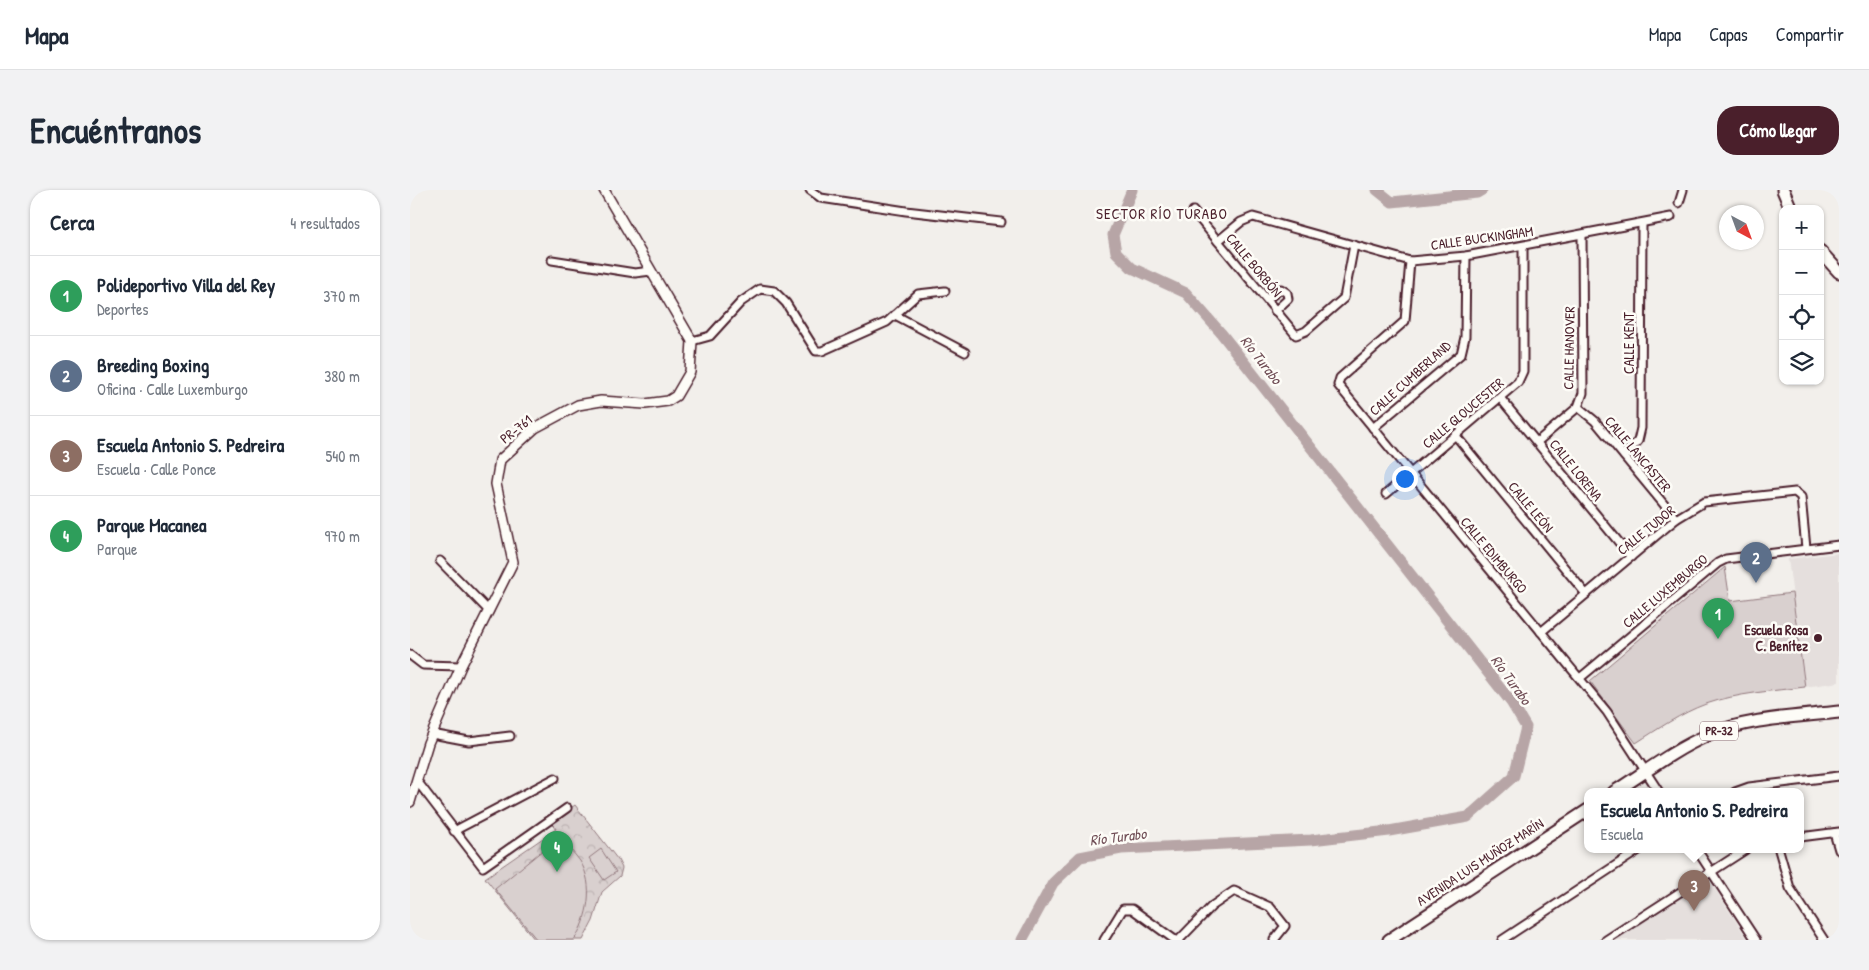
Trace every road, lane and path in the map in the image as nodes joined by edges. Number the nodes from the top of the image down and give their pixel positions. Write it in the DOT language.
graph roads {
  1 [pos="604,190"];
  2 [pos="810,190"];
  3 [pos="1683,190"];
  4 [pos="1783,190"];
  5 [pos="1679,203"];
  6 [pos="1789,205"];
  7 [pos="1193,211"];
  8 [pos="1671,217"];
  9 [pos="1001,222"];
  10 [pos="1642,224"];
  11 [pos="1582,235"];
  12 [pos="1218,241"];
  13 [pos="1354,245"];
  14 [pos="1523,246"];
  15 [pos="1824,255"];
  16 [pos="1466,256"];
  17 [pos="552,260"];
  18 [pos="1410,261"];
  19 [pos="652,271"];
  20 [pos="1839,272"];
  21 [pos="945,291"];
  22 [pos="1267,299"];
  23 [pos="1276,311"];
  24 [pos="895,315"];
  25 [pos="692,341"];
  26 [pos="965,352"];
  27 [pos="1500,399"];
  28 [pos="1578,407"];
  29 [pos="1373,428"];
  30 [pos="1456,436"];
  31 [pos="1537,442"];
  32 [pos="1624,456"];
  33 [pos="1410,474"];
  34 [pos="1386,494"];
  35 [pos="1676,520"];
  36 [pos="1839,544"];
  37 [pos="1806,548"];
  38 [pos="1631,557"];
  39 [pos="440,561"];
  40 [pos="1586,594"];
  41 [pos="489,611"];
  42 [pos="1541,632"];
  43 [pos="410,655"];
  44 [pos="461,666"];
  45 [pos="1580,678"];
  46 [pos="1839,712"];
  47 [pos="1839,718"];
  48 [pos="432,734"];
  49 [pos="510,736"];
  50 [pos="1647,774"];
  51 [pos="1839,776"];
  52 [pos="555,778"];
  53 [pos="417,780"];
  54 [pos="1621,788"];
  55 [pos="1630,788"];
  56 [pos="1656,788"];
  57 [pos="1746,788"];
  58 [pos="410,802"];
  59 [pos="567,808"];
  60 [pos="1584,813"];
  61 [pos="1584,820"];
  62 [pos="454,831"];
  63 [pos="1836,833"];
  64 [pos="1804,837"];
  65 [pos="1839,850"];
  66 [pos="1634,853"];
  67 [pos="1699,853"];
  68 [pos="1740,853"];
  69 [pos="1780,853"];
  70 [pos="1711,872"];
  71 [pos="1104,940"];
  72 [pos="1177,940"];
  73 [pos="1274,940"];
  74 [pos="1389,940"];
  75 [pos="1401,940"];
  76 [pos="1502,940"];
  77 [pos="1606,940"];
  78 [pos="1756,940"];
  79 [pos="1824,940"];
  1 -- 19 [label="street"];
  2 -- 9 [label="street"];
  3 -- 5 [label="street"];
  4 -- 6 [label="main road"];
  7 -- 12 [label="street, CALLE BORBÓN"];
  8 -- 10 [label="street, CALLE BUCKINGHAM"];
  10 -- 11 [label="street, CALLE BUCKINGHAM"];
  10 -- 32 [label="street, CALLE KENT"];
  11 -- 14 [label="street, CALLE BUCKINGHAM"];
  11 -- 28 [label="street, CALLE HANOVER"];
  12 -- 13 [label="street, CALLE BUCKINGHAM"];
  12 -- 22 [label="street, CALLE BORBÓN"];
  13 -- 18 [label="street, CALLE BUCKINGHAM"];
  13 -- 23 [label="street, CALLE BORBÓN"];
  14 -- 16 [label="street, CALLE BUCKINGHAM"];
  14 -- 27 [label="street, CALLE GLOUCESTER"];
  15 -- 20 [label="main road"];
  16 -- 18 [label="street, CALLE BUCKINGHAM"];
  16 -- 29 [label="street, CALLE CUMBERLAND"];
  17 -- 19 [label="street"];
  18 -- 29 [label="street, CALLE EDIMBURGO"];
  19 -- 25 [label="street"];
  21 -- 24 [label="street"];
  22 -- 23 [label="street, CALLE BORBÓN"];
  22 -- 23 [label="street"];
  24 -- 25 [label="street"];
  24 -- 26 [label="street"];
  25 -- 41 [label="street, PR-761 / PR-761"];
  27 -- 30 [label="street, CALLE GLOUCESTER"];
  27 -- 31 [label="street, CALLE LORENA"];
  28 -- 31 [label="street, CALLE HANOVER"];
  28 -- 32 [label="street, CALLE LANCASTER"];
  29 -- 33 [label="street, CALLE EDIMBURGO"];
  30 -- 33 [label="street, CALLE GLOUCESTER"];
  30 -- 40 [label="street, CALLE LEÓN"];
  31 -- 38 [label="street, CALLE LORENA"];
  32 -- 35 [label="street, CALLE LANCASTER"];
  33 -- 34 [label="street, CALLE GLOUCESTER"];
  33 -- 42 [label="street, CALLE EDIMBURGO"];
  35 -- 37 [label="street, CALLE TUDOR"];
  35 -- 38 [label="street, CALLE TUDOR"];
  36 -- 37 [label="street, CALLE LUXEMBURGO"];
  37 -- 45 [label="street, CALLE LUXEMBURGO"];
  38 -- 40 [label="street, CALLE TUDOR"];
  39 -- 41 [label="street"];
  40 -- 42 [label="street, CALLE TUDOR"];
  41 -- 44 [label="street, PR-761 / PR-761"];
  42 -- 45 [label="street, CALLE EDIMBURGO"];
  43 -- 44 [label="street"];
  44 -- 48 [label="street, PR-761 / PR-761"];
  45 -- 50 [label="street, CALLE EDIMBURGO"];
  46 -- 50 [label="main road, PR-32"];
  47 -- 50 [label="main road, PR-32"];
  48 -- 49 [label="street"];
  48 -- 53 [label="street, PR-761 / PR-761"];
  50 -- 54 [label="main road, PR-32"];
  50 -- 55 [label="main road, PR-32"];
  50 -- 56 [label="street, CALLE EDIMBURGO"];
  51 -- 57 [label="street"];
  52 -- 62 [label="street"];
  53 -- 58 [label="street, PR-761 / PR-761"];
  53 -- 62 [label="street"];
  59 -- 62 [label="street"];
  60 -- 74 [label="main road, AVENIDA LUIS MUÑOZ MARÍN"];
  61 -- 75 [label="main road, AVENIDA LUIS MUÑOZ MARÍN"];
  63 -- 64 [label="street"];
  63 -- 65 [label="street"];
  66 -- 76 [label="street"];
  67 -- 70 [label="street"];
  68 -- 70 [label="street"];
  69 -- 79 [label="street"];
  70 -- 77 [label="street"];
  70 -- 78 [label="street"];
  71 -- 72 [label="street"];
  72 -- 73 [label="street"];
}
